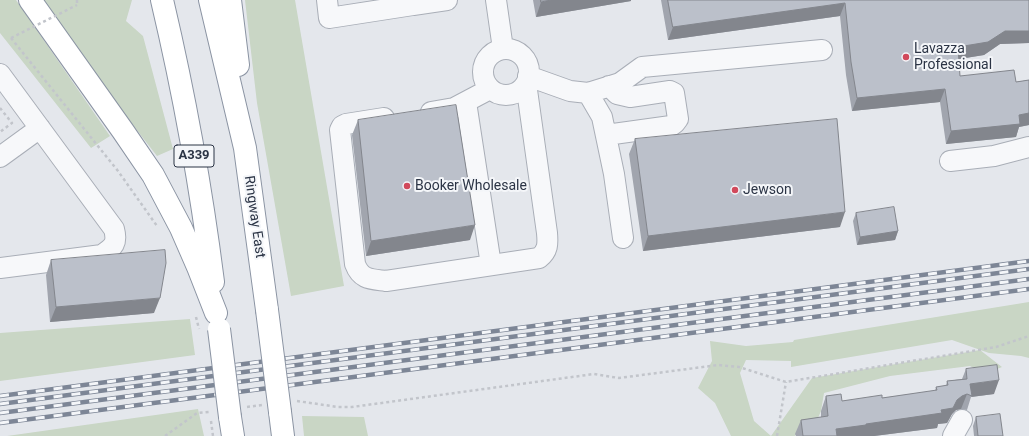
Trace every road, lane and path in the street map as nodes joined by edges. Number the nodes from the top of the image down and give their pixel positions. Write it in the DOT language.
graph roads {
  1 [pos="30,0"];
  2 [pos="77,0"];
  3 [pos="162,0"];
  4 [pos="210,0"];
  5 [pos="230,0"];
  6 [pos="327,0"];
  7 [pos="447,0"];
  8 [pos="496,0"];
  9 [pos="413,3"];
  10 [pos="503,49"];
  11 [pos="822,50"];
  12 [pos="0,74"];
  13 [pos="527,80"];
  14 [pos="609,86"];
  15 [pos="490,89"];
  16 [pos="588,93"];
  17 [pos="466,102"];
  18 [pos="0,108"];
  19 [pos="40,128"];
  20 [pos="0,132"];
  21 [pos="606,135"];
  22 [pos="1029,147"];
  23 [pos="245,148"];
  24 [pos="0,158"];
  25 [pos="950,161"];
  26 [pos="160,229"];
  27 [pos="623,238"];
  28 [pos="491,265"];
  29 [pos="0,268"];
  30 [pos="207,322"];
  31 [pos="1029,336"];
  32 [pos="786,382"];
  33 [pos="288,406"];
  34 [pos="198,413"];
  35 [pos="231,427"];
  36 [pos="165,436"];
  37 [pos="283,436"];
  38 [pos="777,436"];
  1 -- 30 [label="highway"];
  2 -- 26 [label="path, bridge"];
  3 -- 30 [label="highway, A339"];
  4 -- 23 [label="highway, Ringway East"];
  5 -- 23 [label="highway"];
  6 -- 9 [label="street"];
  7 -- 9 [label="street"];
  8 -- 10 [label="street"];
  10 -- 13 [label="street"];
  10 -- 15 [label="street"];
  11 -- 14 [label="street"];
  12 -- 19 [label="street"];
  13 -- 15 [label="street"];
  13 -- 16 [label="street"];
  13 -- 28 [label="street"];
  14 -- 16 [label="street"];
  14 -- 21 [label="street"];
  15 -- 17 [label="street"];
  16 -- 21 [label="street"];
  17 -- 28 [label="street"];
  17 -- 28 [label="street"];
  18 -- 20 [label="path"];
  19 -- 24 [label="street"];
  19 -- 29 [label="street"];
  21 -- 27 [label="street"];
  22 -- 25 [label="street"];
  23 -- 33 [label="highway, Ringway East, bridge"];
  30 -- 35 [label="highway, A339, bridge"];
  31 -- 32 [label="path"];
  32 -- 33 [label="path"];
  32 -- 38 [label="path"];
  33 -- 37 [label="highway, Ringway East"];
  34 -- 36 [label="path"];
}
